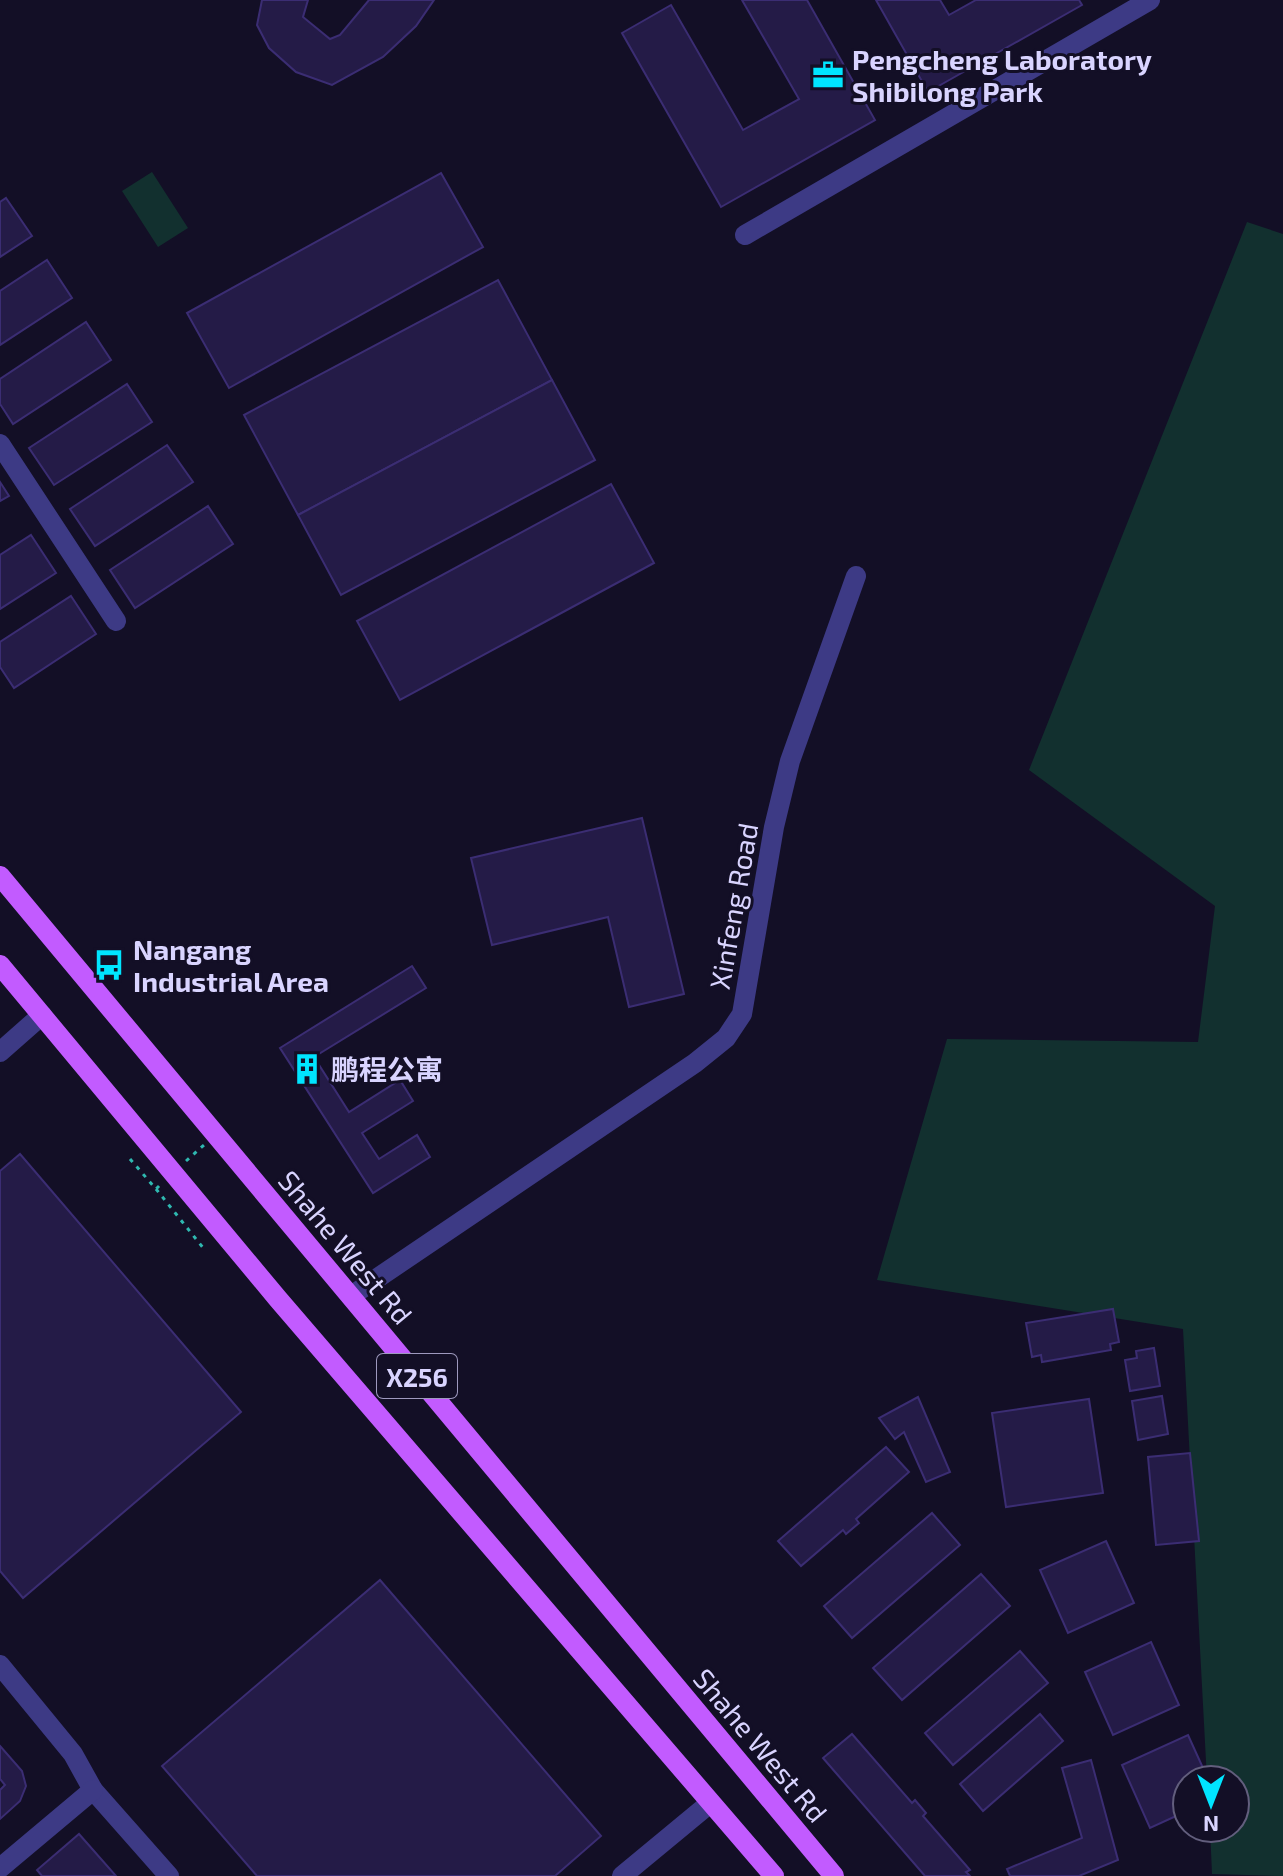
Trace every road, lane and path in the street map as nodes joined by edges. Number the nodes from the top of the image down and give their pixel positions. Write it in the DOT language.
graph roads {
  1 [pos="1150,0"];
  2 [pos="745,235"];
  3 [pos="0,444"];
  4 [pos="856,576"];
  5 [pos="116,621"];
  6 [pos="0,876"];
  7 [pos="0,965"];
  8 [pos="42,1015"];
  9 [pos="0,1052"];
  10 [pos="209,1141"];
  11 [pos="130,1159"];
  12 [pos="177,1170"];
  13 [pos="167,1179"];
  14 [pos="156,1189"];
  15 [pos="204,1249"];
  16 [pos="351,1296"];
  17 [pos="0,1665"];
  18 [pos="93,1790"];
  19 [pos="709,1804"];
  20 [pos="0,1868"];
  21 [pos="169,1876"];
  22 [pos="622,1876"];
  23 [pos="774,1876"];
  24 [pos="834,1876"];
  1 -- 2 [label="street"];
  3 -- 5 [label="street"];
  4 -- 16 [label="street, Xinfeng Road"];
  6 -- 16 [label="main road, Shahe West Rd / X256"];
  7 -- 8 [label="main road, X256"];
  8 -- 9 [label="street"];
  8 -- 19 [label="main road, X256"];
  10 -- 12 [label="path"];
  11 -- 14 [label="path"];
  13 -- 14 [label="path"];
  14 -- 15 [label="path"];
  16 -- 24 [label="main road, Shahe West Rd / X256"];
  17 -- 18 [label="street"];
  18 -- 20 [label="street"];
  18 -- 21 [label="street"];
  19 -- 22 [label="street"];
  19 -- 23 [label="main road, X256"];
}
